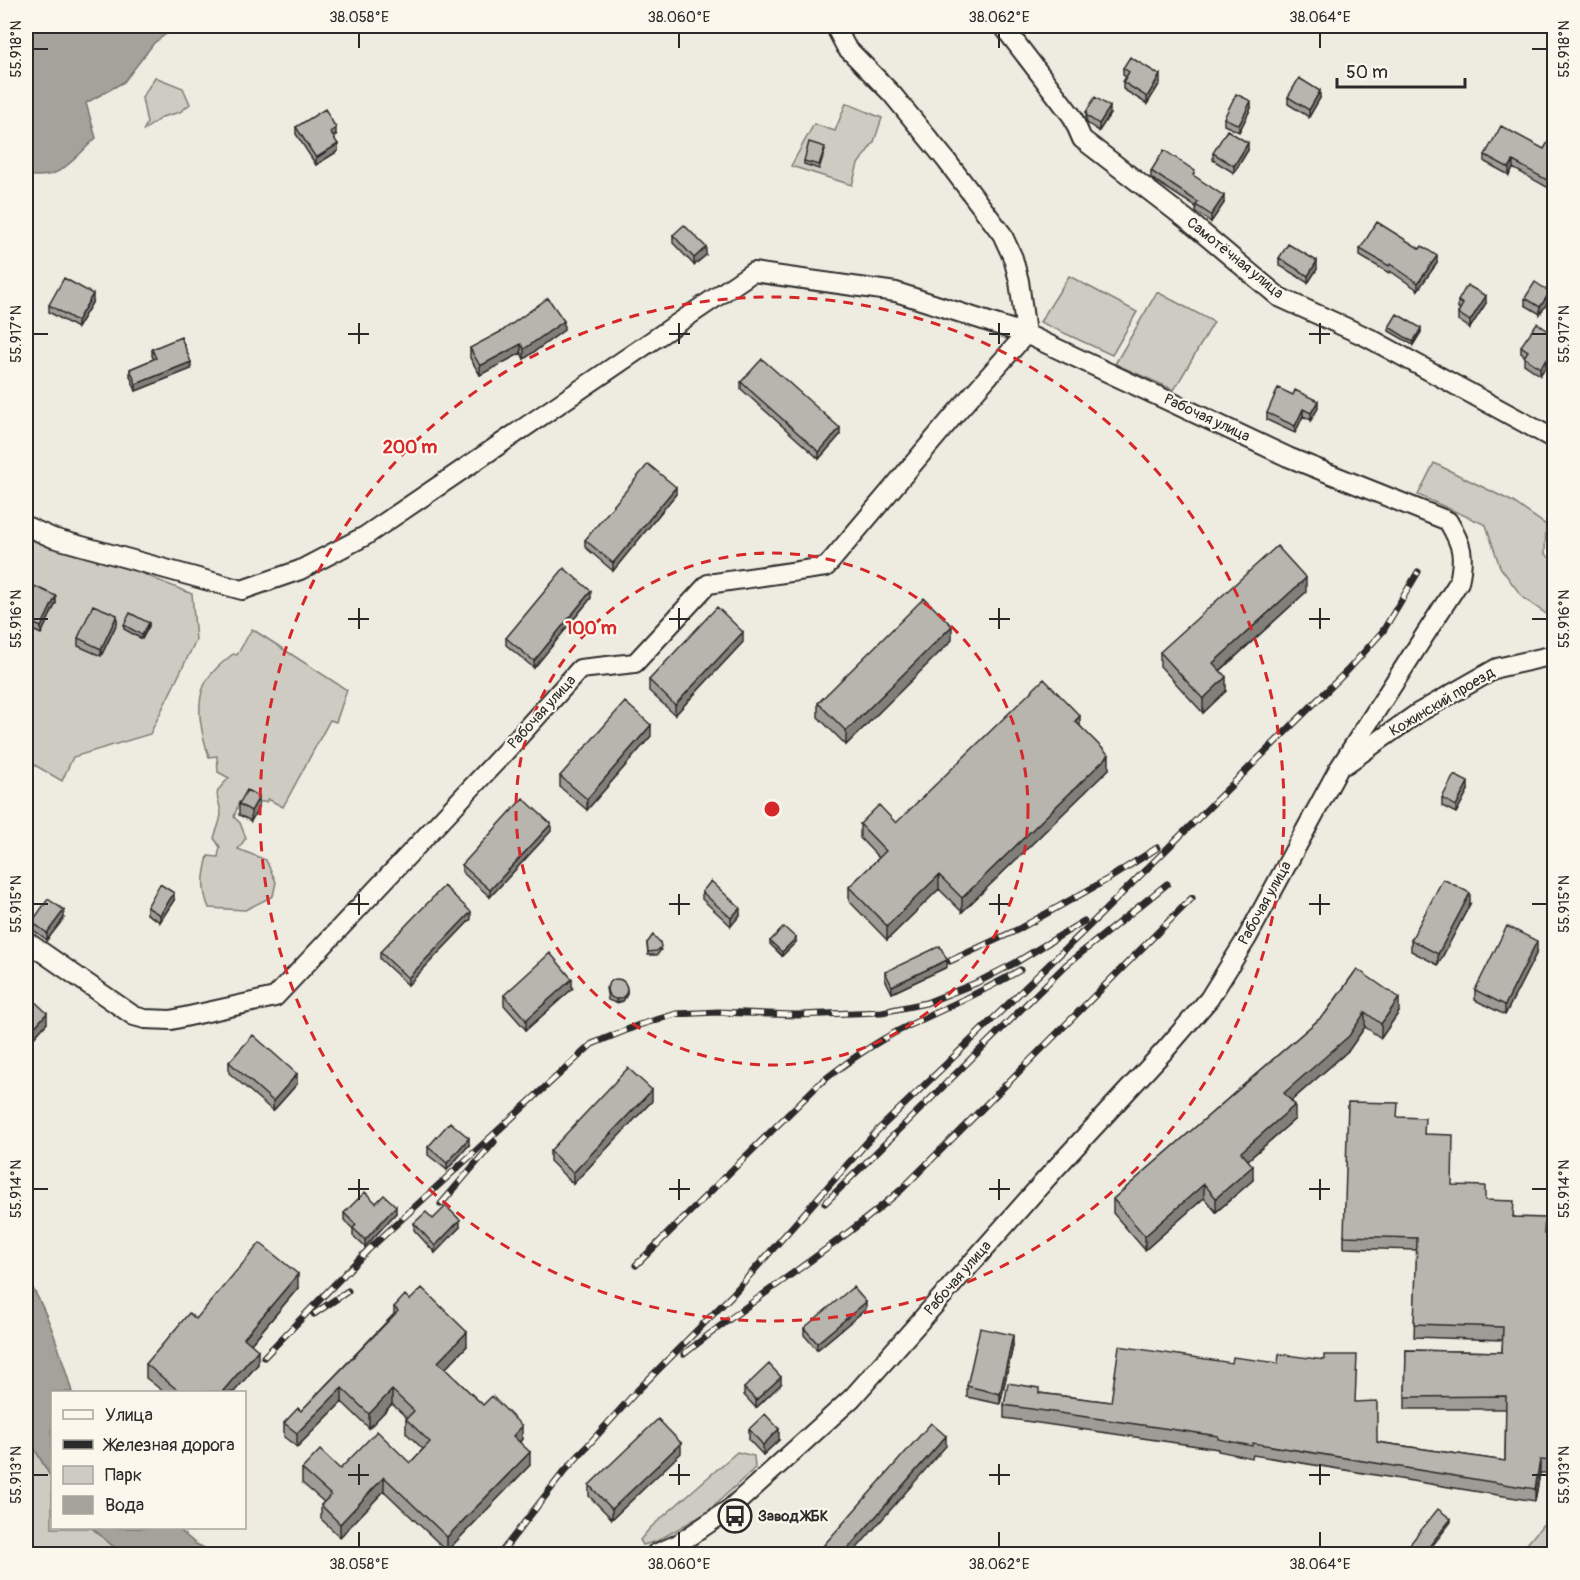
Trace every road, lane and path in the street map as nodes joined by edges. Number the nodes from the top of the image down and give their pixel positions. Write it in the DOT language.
graph roads {
  1 [pos="835,26"];
  2 [pos="1003,26"];
  3 [pos="1026,334"];
  4 [pos="1554,439"];
  5 [pos="26,526"];
  6 [pos="1554,655"];
  7 [pos="1338,770"];
  8 [pos="26,941"];
  9 [pos="655,1554"];
  1 -- 3 [label="street"];
  2 -- 4 [label="street, Самотёчная улица"];
  3 -- 5 [label="street"];
  3 -- 7 [label="street, Рабочая улица"];
  3 -- 8 [label="street, Рабочая улица"];
  6 -- 7 [label="street, Кожинский проезд"];
  7 -- 9 [label="street, Рабочая улица"];
}
